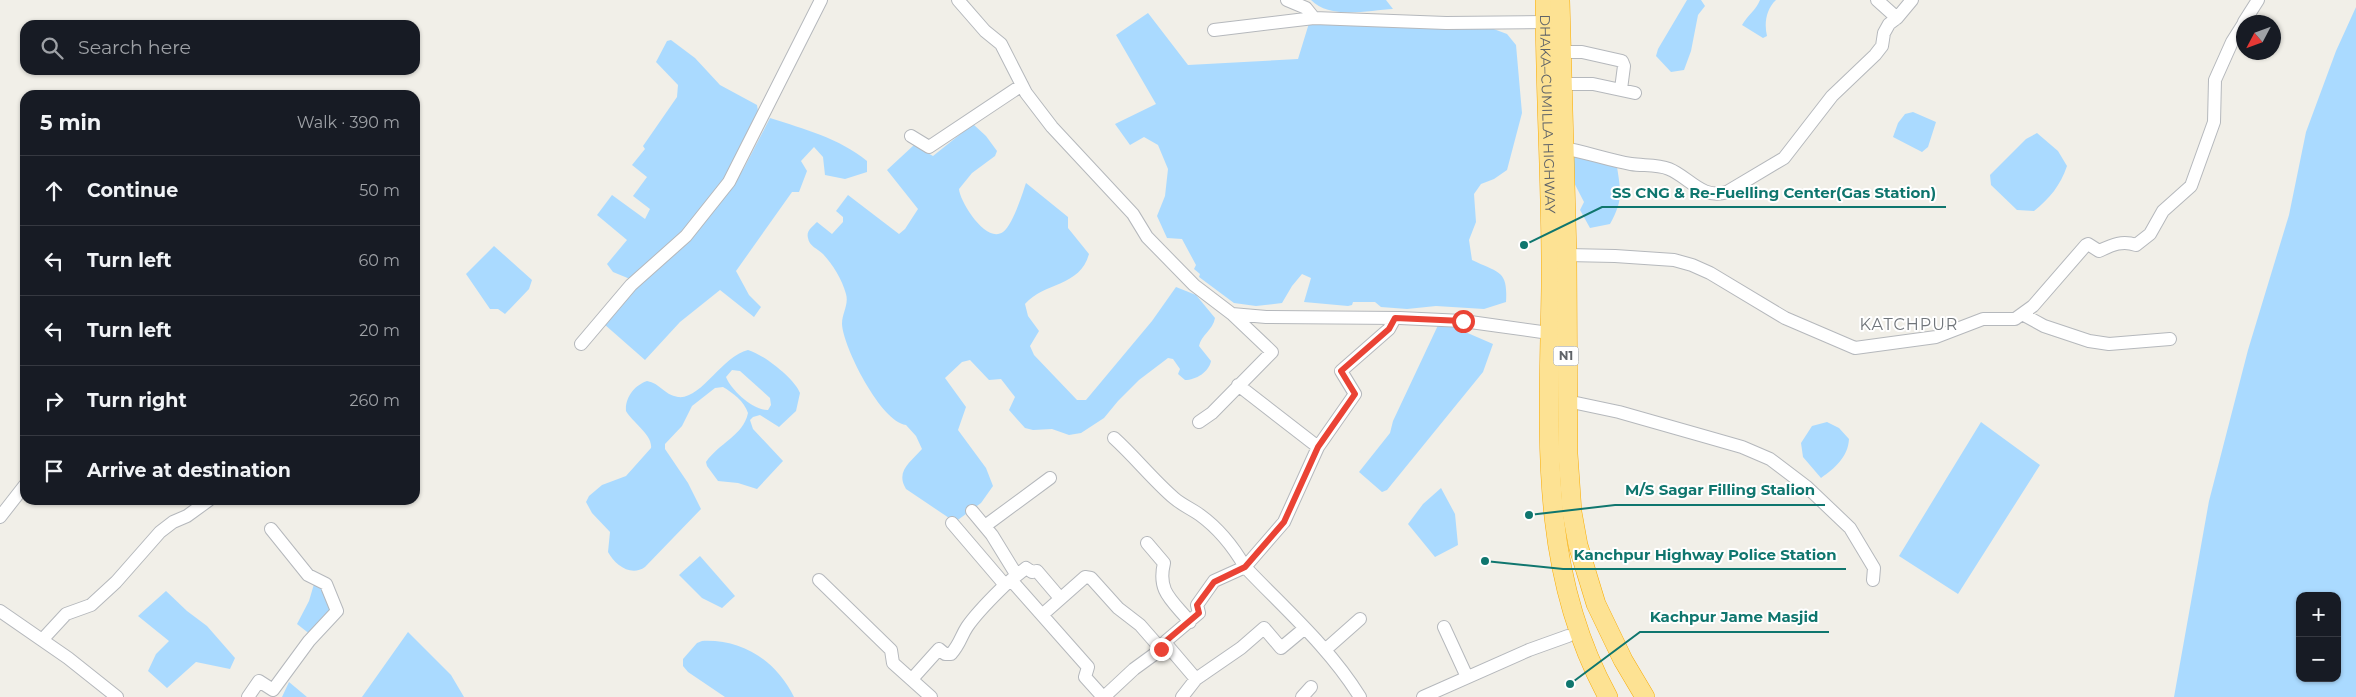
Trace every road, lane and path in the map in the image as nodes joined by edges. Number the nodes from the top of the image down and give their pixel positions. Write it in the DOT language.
graph roads {
  1 [pos="821,0"];
  2 [pos="958,0"];
  3 [pos="1288,0"];
  4 [pos="1545,0"];
  5 [pos="1560,0"];
  6 [pos="1877,0"];
  7 [pos="1912,0"];
  8 [pos="2258,0"];
  9 [pos="2249,15"];
  10 [pos="1314,18"];
  11 [pos="1897,18"];
  12 [pos="1545,22"];
  13 [pos="1214,30"];
  14 [pos="2236,36"];
  15 [pos="1561,52"];
  16 [pos="1561,84"];
  17 [pos="1022,85"];
  18 [pos="1621,89"];
  19 [pos="1635,93"];
  20 [pos="910,136"];
  21 [pos="1563,148"];
  22 [pos="1567,255"];
  23 [pos="1232,314"];
  24 [pos="2024,314"];
  25 [pos="1395,318"];
  26 [pos="1549,333"];
  27 [pos="2170,339"];
  28 [pos="581,344"];
  29 [pos="1238,385"];
  30 [pos="1548,397"];
  31 [pos="1568,401"];
  32 [pos="1199,422"];
  33 [pos="1114,438"];
  34 [pos="1318,447"];
  35 [pos="1050,478"];
  36 [pos="20,492"];
  37 [pos="202,505"];
  38 [pos="972,511"];
  39 [pos="0,517"];
  40 [pos="952,523"];
  41 [pos="985,526"];
  42 [pos="270,529"];
  43 [pos="1147,543"];
  44 [pos="1245,567"];
  45 [pos="819,580"];
  46 [pos="1011,580"];
  47 [pos="1873,580"];
  48 [pos="1060,598"];
  49 [pos="0,611"];
  50 [pos="1042,615"];
  51 [pos="1360,619"];
  52 [pos="1190,622"];
  53 [pos="1444,627"];
  54 [pos="1305,628"];
  55 [pos="1568,636"];
  56 [pos="42,640"];
  57 [pos="1164,647"];
  58 [pos="1325,650"];
  59 [pos="1467,677"];
  60 [pos="912,679"];
  61 [pos="1196,679"];
  62 [pos="1311,687"];
  63 [pos="117,697"];
  64 [pos="248,697"];
  65 [pos="931,697"];
  66 [pos="1104,697"];
  67 [pos="1182,697"];
  68 [pos="1302,697"];
  69 [pos="1360,697"];
  70 [pos="1423,697"];
  71 [pos="1596,697"];
  72 [pos="1608,697"];
  73 [pos="1645,697"];
  1 -- 28 [label="street"];
  2 -- 17 [label="street"];
  3 -- 10 [label="street"];
  4 -- 12 [label="highway, DHAKA–CUMILLA HIGHWAY / N1"];
  5 -- 15 [label="highway, DHAKA–CUMILLA HIGHWAY / N1"];
  6 -- 11 [label="street"];
  7 -- 11 [label="street"];
  8 -- 9 [label="street"];
  10 -- 12 [label="street"];
  10 -- 13 [label="street"];
  11 -- 21 [label="street"];
  12 -- 26 [label="highway, DHAKA–CUMILLA HIGHWAY / N1"];
  14 -- 24 [label="street"];
  15 -- 16 [label="highway, DHAKA–CUMILLA HIGHWAY / N1"];
  15 -- 18 [label="street"];
  16 -- 18 [label="street"];
  16 -- 21 [label="highway, DHAKA–CUMILLA HIGHWAY / N1"];
  17 -- 20 [label="street"];
  17 -- 23 [label="street"];
  18 -- 19 [label="street"];
  21 -- 22 [label="highway, DHAKA–CUMILLA HIGHWAY / N1"];
  22 -- 24 [label="street"];
  22 -- 31 [label="highway, DHAKA–CUMILLA HIGHWAY / N1"];
  23 -- 25 [label="street"];
  23 -- 29 [label="street"];
  24 -- 27 [label="street"];
  25 -- 26 [label="street"];
  25 -- 34 [label="street"];
  26 -- 30 [label="highway, DHAKA–CUMILLA HIGHWAY / N1"];
  29 -- 32 [label="street"];
  29 -- 34 [label="street"];
  30 -- 55 [label="highway, N1"];
  30 -- 72 [label="highway, DHAKA–CUMILLA HIGHWAY / N1"];
  31 -- 47 [label="street"];
  31 -- 73 [label="highway, DHAKA–CUMILLA HIGHWAY / N1"];
  33 -- 44 [label="street"];
  34 -- 44 [label="street"];
  35 -- 41 [label="street"];
  36 -- 39 [label="street"];
  37 -- 56 [label="street"];
  38 -- 41 [label="street"];
  40 -- 46 [label="street"];
  41 -- 46 [label="street"];
  42 -- 64 [label="street"];
  43 -- 52 [label="street"];
  44 -- 52 [label="street"];
  44 -- 54 [label="street"];
  45 -- 60 [label="street"];
  46 -- 48 [label="street"];
  46 -- 50 [label="street"];
  46 -- 60 [label="street"];
  48 -- 50 [label="street"];
  48 -- 57 [label="street"];
  49 -- 56 [label="street"];
  50 -- 66 [label="street"];
  51 -- 58 [label="street"];
  52 -- 57 [label="street"];
  53 -- 59 [label="street"];
  54 -- 58 [label="street"];
  54 -- 61 [label="street"];
  55 -- 59 [label="street"];
  55 -- 71 [label="highway, N1"];
  56 -- 63 [label="street"];
  57 -- 61 [label="street"];
  57 -- 66 [label="street"];
  58 -- 69 [label="street"];
  59 -- 70 [label="street"];
  60 -- 65 [label="street"];
  61 -- 67 [label="street"];
  62 -- 68 [label="street"];
}
